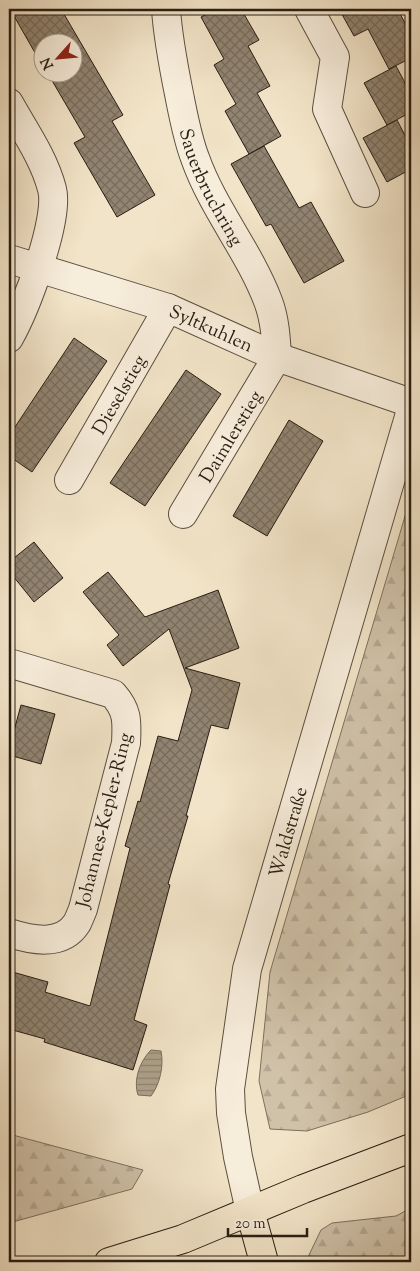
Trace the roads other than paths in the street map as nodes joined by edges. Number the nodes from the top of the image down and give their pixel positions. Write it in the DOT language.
graph roads {
  1 [pos="166,9"];
  2 [pos="309,9"];
  3 [pos="9,103"];
  4 [pos="365,193"];
  5 [pos="9,259"];
  6 [pos="39,269"];
  7 [pos="168,308"];
  8 [pos="9,338"];
  9 [pos="277,357"];
  10 [pos="411,404"];
  11 [pos="411,410"];
  12 [pos="69,480"];
  13 [pos="183,514"];
  14 [pos="9,663"];
  15 [pos="9,934"];
  16 [pos="411,1148"];
  17 [pos="250,1211"];
  18 [pos="109,1262"];
  19 [pos="264,1262"];
  1 -- 9 [label="street, Sauerbruchring"];
  2 -- 4 [label="street"];
  3 -- 6 [label="street"];
  5 -- 6 [label="street, Syltkuhlen"];
  6 -- 7 [label="street, Syltkuhlen"];
  6 -- 8 [label="street"];
  7 -- 9 [label="street, Syltkuhlen"];
  7 -- 12 [label="street, Dieselstieg"];
  9 -- 10 [label="street, Syltkuhlen"];
  9 -- 13 [label="street, Daimlerstieg"];
  11 -- 17 [label="street, Waldstraße"];
  14 -- 15 [label="street, Johannes-Kepler-Ring"];
  16 -- 17 [label="main road"];
  17 -- 18 [label="main road"];
  17 -- 19 [label="main road, Waldstraße"];
}
